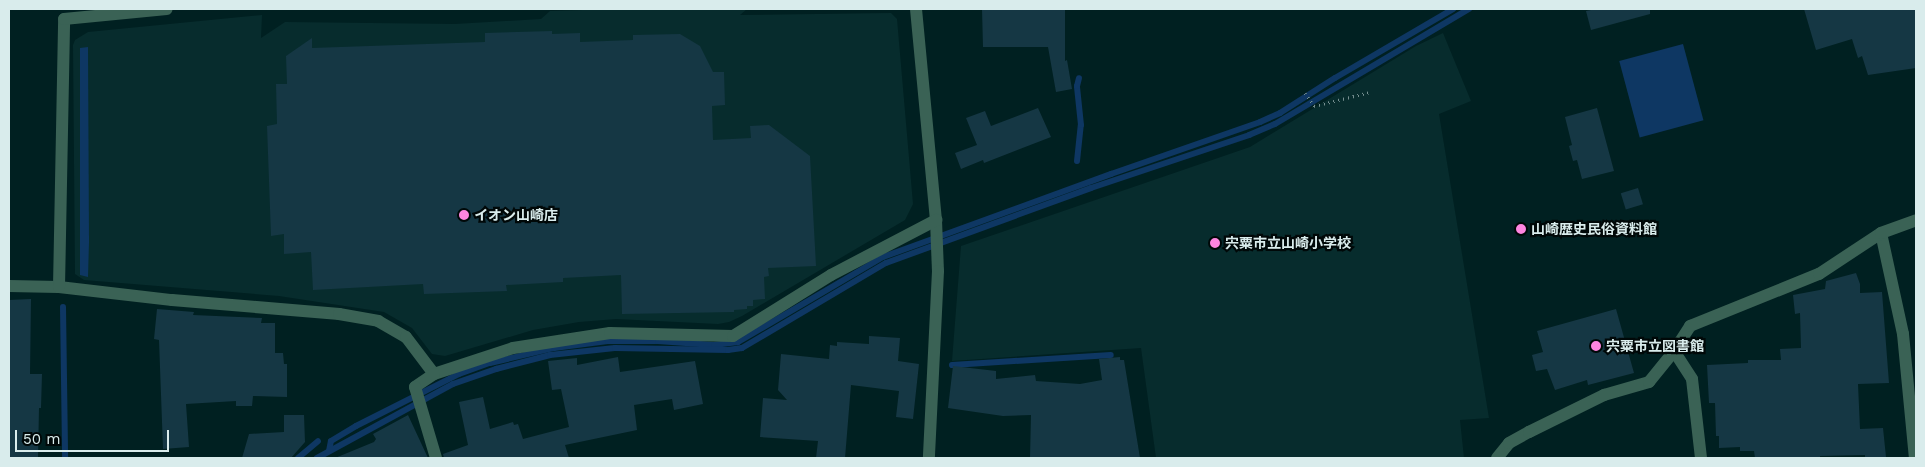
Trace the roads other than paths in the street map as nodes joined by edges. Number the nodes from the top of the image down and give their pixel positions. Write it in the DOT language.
graph roads {
  1 [pos="167,9"];
  2 [pos="916,9"];
  3 [pos="64,14"];
  4 [pos="936,220"];
  5 [pos="1916,220"];
  6 [pos="1881,233"];
  7 [pos="9,286"];
  8 [pos="59,287"];
  9 [pos="1674,351"];
  10 [pos="434,374"];
  11 [pos="436,458"];
  12 [pos="929,458"];
  13 [pos="1497,458"];
  14 [pos="1702,458"];
  15 [pos="1915,458"];
  1 -- 3 [label="street"];
  2 -- 4 [label="street"];
  3 -- 8 [label="street"];
  4 -- 10 [label="street"];
  4 -- 12 [label="street"];
  5 -- 6 [label="street"];
  6 -- 9 [label="street"];
  6 -- 15 [label="street"];
  7 -- 8 [label="street"];
  8 -- 10 [label="street"];
  9 -- 13 [label="street"];
  9 -- 14 [label="street"];
  10 -- 11 [label="street"];
}
